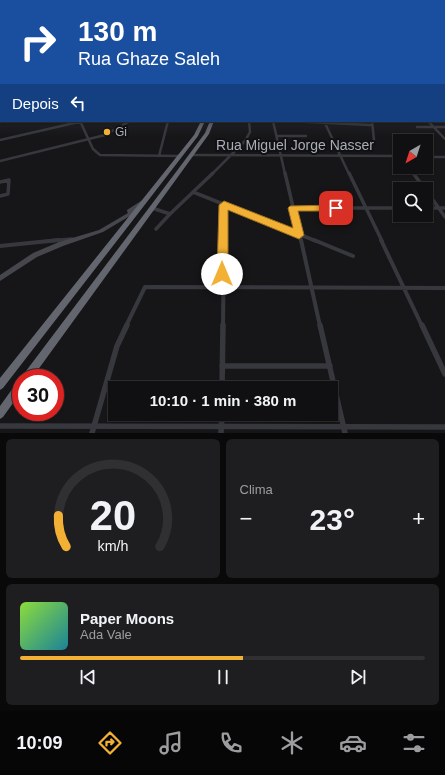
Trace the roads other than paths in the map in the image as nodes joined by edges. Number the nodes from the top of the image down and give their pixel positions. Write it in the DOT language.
graph roads {
  1 [pos="77,122"];
  2 [pos="81,122"];
  3 [pos="128,122"];
  4 [pos="168,122"];
  5 [pos="202,122"];
  6 [pos="212,122"];
  7 [pos="249,122"];
  8 [pos="273,122"];
  9 [pos="324,122"];
  10 [pos="429,122"];
  11 [pos="372,125"];
  12 [pos="417,127"];
  13 [pos="434,127"];
  14 [pos="445,127"];
  15 [pos="277,136"];
  16 [pos="306,136"];
  17 [pos="89,139"];
  18 [pos="445,139"];
  19 [pos="0,140"];
  20 [pos="192,140"];
  21 [pos="374,140"];
  22 [pos="199,143"];
  23 [pos="191,155"];
  24 [pos="159,156"];
  25 [pos="232,156"];
  26 [pos="281,156"];
  27 [pos="340,156"];
  28 [pos="393,156"];
  29 [pos="179,157"];
  30 [pos="433,157"];
  31 [pos="445,157"];
  32 [pos="0,161"];
  33 [pos="0,182"];
  34 [pos="193,192"];
  35 [pos="163,194"];
  36 [pos="0,196"];
  37 [pos="147,199"];
  38 [pos="433,200"];
  39 [pos="224,205"];
  40 [pos="140,207"];
  41 [pos="152,208"];
  42 [pos="293,208"];
  43 [pos="365,208"];
  44 [pos="393,208"];
  45 [pos="433,208"];
  46 [pos="439,208"];
  47 [pos="445,208"];
  48 [pos="170,214"];
  49 [pos="445,217"];
  50 [pos="121,218"];
  51 [pos="156,229"];
  52 [pos="299,235"];
  53 [pos="79,238"];
  54 [pos="115,240"];
  55 [pos="0,246"];
  56 [pos="121,250"];
  57 [pos="353,256"];
  58 [pos="0,278"];
  59 [pos="222,287"];
  60 [pos="311,288"];
  61 [pos="404,288"];
  62 [pos="445,288"];
  63 [pos="222,366"];
  64 [pos="330,366"];
  65 [pos="33,369"];
  66 [pos="445,374"];
  67 [pos="222,381"];
  68 [pos="0,385"];
  69 [pos="12,397"];
  70 [pos="0,414"];
  71 [pos="0,426"];
  72 [pos="445,427"];
  73 [pos="93,430"];
  74 [pos="221,430"];
  75 [pos="345,430"];
  1 -- 19 [label="street"];
  2 -- 17 [label="street"];
  3 -- 17 [label="street"];
  4 -- 24 [label="street"];
  5 -- 20 [label="highway"];
  6 -- 22 [label="highway"];
  7 -- 25 [label="street"];
  8 -- 15 [label="street"];
  9 -- 11 [label="street"];
  9 -- 27 [label="street"];
  10 -- 13 [label="street"];
  11 -- 21 [label="street"];
  12 -- 13 [label="street"];
  13 -- 14 [label="street"];
  13 -- 18 [label="street"];
  15 -- 16 [label="street"];
  15 -- 26 [label="street"];
  17 -- 24 [label="street"];
  17 -- 32 [label="street"];
  20 -- 22 [label="highway"];
  20 -- 29 [label="highway"];
  22 -- 23 [label="highway"];
  23 -- 25 [label="street, Rua Miguel Jorge Nasser"];
  23 -- 29 [label="highway"];
  23 -- 35 [label="highway"];
  24 -- 29 [label="street"];
  25 -- 26 [label="street, Rua Miguel Jorge Nasser"];
  25 -- 34 [label="street"];
  26 -- 27 [label="street, Rua Miguel Jorge Nasser"];
  26 -- 42 [label="street"];
  27 -- 28 [label="street, Rua Miguel Jorge Nasser"];
  27 -- 43 [label="street"];
  29 -- 37 [label="highway"];
  30 -- 31 [label="street"];
  33 -- 36 [label="street"];
  34 -- 39 [label="street"];
  34 -- 48 [label="street"];
  35 -- 40 [label="highway"];
  35 -- 41 [label="highway"];
  37 -- 40 [label="highway"];
  37 -- 50 [label="main road"];
  38 -- 46 [label="street"];
  39 -- 52 [label="street"];
  39 -- 59 [label="street"];
  40 -- 50 [label="main road"];
  40 -- 54 [label="highway"];
  41 -- 48 [label="street"];
  41 -- 56 [label="highway"];
  42 -- 43 [label="street"];
  42 -- 52 [label="street"];
  43 -- 44 [label="street"];
  43 -- 61 [label="street"];
  45 -- 46 [label="street"];
  46 -- 47 [label="street"];
  46 -- 49 [label="street"];
  48 -- 51 [label="street"];
  50 -- 53 [label="main road"];
  52 -- 57 [label="street"];
  52 -- 60 [label="street"];
  53 -- 55 [label="street"];
  53 -- 58 [label="main road"];
  54 -- 56 [label="highway"];
  54 -- 68 [label="highway"];
  56 -- 65 [label="highway"];
  59 -- 60 [label="street"];
  59 -- 63 [label="street"];
  59 -- 73 [label="street"];
  60 -- 61 [label="street"];
  60 -- 64 [label="street"];
  61 -- 62 [label="street"];
  61 -- 66 [label="street"];
  63 -- 64 [label="street"];
  63 -- 67 [label="street"];
  64 -- 75 [label="street"];
  69 -- 70 [label="highway"];
  71 -- 73 [label="street"];
  72 -- 75 [label="street"];
  73 -- 74 [label="street"];
  74 -- 75 [label="street"];
}
